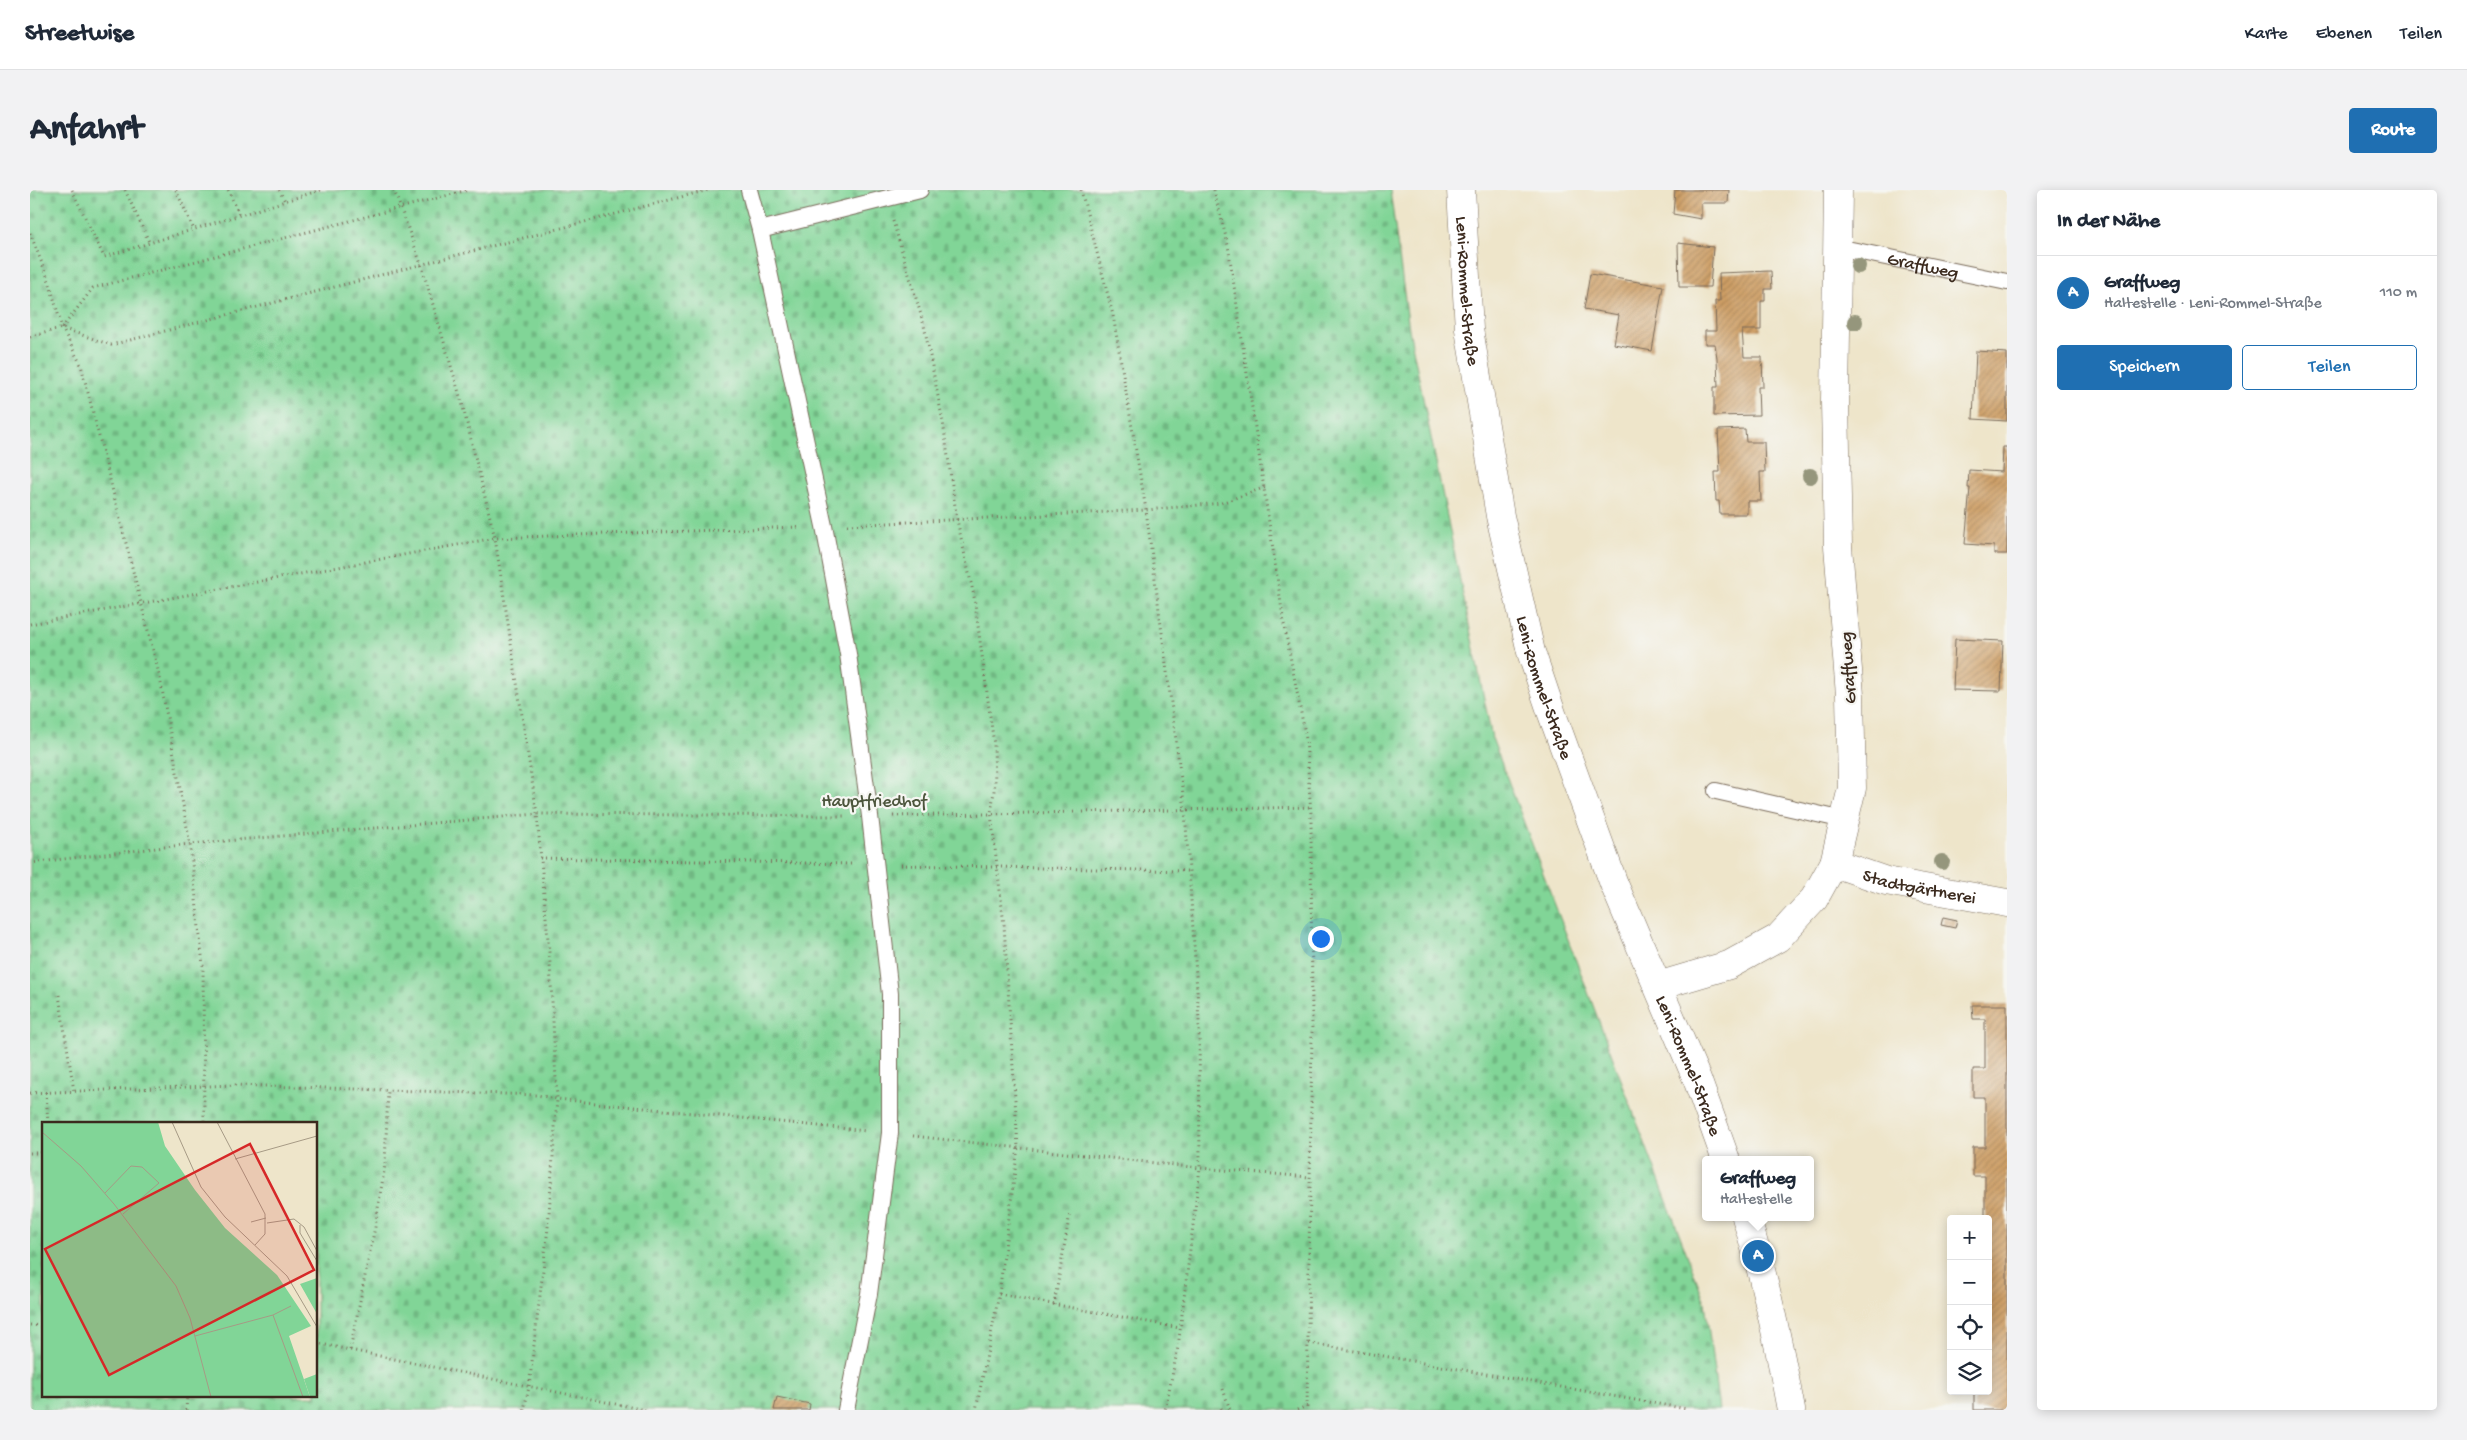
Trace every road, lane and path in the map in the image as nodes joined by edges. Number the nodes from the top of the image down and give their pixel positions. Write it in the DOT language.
graph roads {
  1 [pos="72,190"];
  2 [pos="125,190"];
  3 [pos="176,190"];
  4 [pos="228,190"];
  5 [pos="280,190"];
  6 [pos="321,190"];
  7 [pos="394,190"];
  8 [pos="468,190"];
  9 [pos="708,190"];
  10 [pos="749,190"];
  11 [pos="920,190"];
  12 [pos="1081,190"];
  13 [pos="1214,190"];
  14 [pos="1461,190"];
  15 [pos="1838,190"];
  16 [pos="887,198"];
  17 [pos="285,201"];
  18 [pos="401,208"];
  19 [pos="240,216"];
  20 [pos="194,230"];
  21 [pos="760,230"];
  22 [pos="30,233"];
  23 [pos="150,244"];
  24 [pos="1837,247"];
  25 [pos="422,264"];
  26 [pos="2007,282"];
  27 [pos="62,328"];
  28 [pos="30,337"];
  29 [pos="1266,487"];
  30 [pos="1146,510"];
  31 [pos="958,520"];
  32 [pos="824,526"];
  33 [pos="495,538"];
  34 [pos="140,604"];
  35 [pos="30,624"];
  36 [pos="1716,791"];
  37 [pos="1311,807"];
  38 [pos="1185,810"];
  39 [pos="536,814"];
  40 [pos="991,814"];
  41 [pos="870,816"];
  42 [pos="1844,820"];
  43 [pos="190,844"];
  44 [pos="30,862"];
  45 [pos="1834,863"];
  46 [pos="2007,903"];
  47 [pos="1658,986"];
  48 [pos="59,995"];
  49 [pos="204,1086"];
  50 [pos="388,1090"];
  51 [pos="74,1091"];
  52 [pos="46,1092"];
  53 [pos="30,1093"];
  54 [pos="557,1099"];
  55 [pos="48,1122"];
  56 [pos="204,1122"];
  57 [pos="890,1133"];
  58 [pos="1018,1147"];
  59 [pos="1725,1156"];
  60 [pos="1200,1168"];
  61 [pos="1309,1177"];
  62 [pos="1070,1213"];
  63 [pos="1747,1221"];
  64 [pos="999,1294"];
  65 [pos="1054,1305"];
  66 [pos="1180,1328"];
  67 [pos="318,1343"];
  68 [pos="1309,1343"];
  69 [pos="350,1350"];
  70 [pos="529,1387"];
  71 [pos="1223,1389"];
  72 [pos="1307,1408"];
  73 [pos="1686,1409"];
  74 [pos="524,1410"];
  75 [pos="645,1410"];
  76 [pos="846,1410"];
  77 [pos="976,1410"];
  78 [pos="1165,1410"];
  79 [pos="1230,1410"];
  80 [pos="1297,1410"];
  81 [pos="1791,1410"];
  1 -- 23 [label="path"];
  2 -- 23 [label="path"];
  3 -- 20 [label="path"];
  4 -- 19 [label="path"];
  5 -- 17 [label="path"];
  6 -- 17 [label="path"];
  7 -- 18 [label="path"];
  8 -- 18 [label="path"];
  9 -- 25 [label="path"];
  10 -- 21 [label="lane"];
  11 -- 16 [label="lane"];
  12 -- 30 [label="path"];
  13 -- 29 [label="path"];
  14 -- 47 [label="main road, Leni-Rommel-Straße"];
  15 -- 24 [label="main road, Graffweg"];
  16 -- 21 [label="lane"];
  16 -- 31 [label="path"];
  17 -- 19 [label="path"];
  18 -- 25 [label="path"];
  18 -- 27 [label="path"];
  19 -- 20 [label="path"];
  20 -- 23 [label="path"];
  21 -- 32 [label="lane"];
  22 -- 27 [label="path"];
  24 -- 26 [label="lane, Graffweg"];
  24 -- 42 [label="main road, Graffweg"];
  25 -- 27 [label="path"];
  25 -- 33 [label="path"];
  27 -- 28 [label="path"];
  27 -- 34 [label="path"];
  29 -- 30 [label="path"];
  29 -- 37 [label="path"];
  30 -- 31 [label="path"];
  30 -- 38 [label="path"];
  31 -- 32 [label="path"];
  31 -- 40 [label="path"];
  32 -- 33 [label="path"];
  32 -- 41 [label="lane"];
  33 -- 34 [label="path"];
  33 -- 39 [label="path"];
  34 -- 35 [label="path"];
  34 -- 43 [label="path"];
  36 -- 42 [label="lane"];
  37 -- 38 [label="path"];
  37 -- 61 [label="path"];
  38 -- 40 [label="path"];
  38 -- 60 [label="path"];
  39 -- 41 [label="path"];
  39 -- 43 [label="path"];
  39 -- 54 [label="path"];
  40 -- 41 [label="path"];
  40 -- 58 [label="path"];
  41 -- 57 [label="lane"];
  42 -- 45 [label="main road, Graffweg"];
  43 -- 44 [label="path"];
  43 -- 49 [label="path"];
  45 -- 46 [label="main road, Stadtgärtnerei"];
  45 -- 47 [label="main road, Graffweg"];
  47 -- 59 [label="main road, Leni-Rommel-Straße"];
  48 -- 51 [label="path"];
  49 -- 50 [label="path"];
  49 -- 51 [label="path"];
  49 -- 56 [label="path"];
  50 -- 54 [label="path"];
  50 -- 69 [label="path"];
  51 -- 52 [label="path"];
  52 -- 53 [label="path"];
  52 -- 55 [label="path"];
  54 -- 57 [label="path"];
  54 -- 70 [label="path"];
  57 -- 58 [label="path"];
  57 -- 76 [label="lane"];
  58 -- 60 [label="path"];
  58 -- 64 [label="path"];
  60 -- 61 [label="path"];
  60 -- 66 [label="path"];
  61 -- 68 [label="path"];
  62 -- 65 [label="path"];
  63 -- 81 [label="main road"];
  64 -- 65 [label="path"];
  64 -- 77 [label="path"];
  65 -- 66 [label="path"];
  66 -- 78 [label="path"];
  67 -- 69 [label="path"];
  68 -- 72 [label="path"];
  68 -- 73 [label="path"];
  69 -- 70 [label="path"];
  70 -- 74 [label="path"];
  70 -- 75 [label="path"];
  71 -- 79 [label="path"];
  72 -- 80 [label="path"];
}
